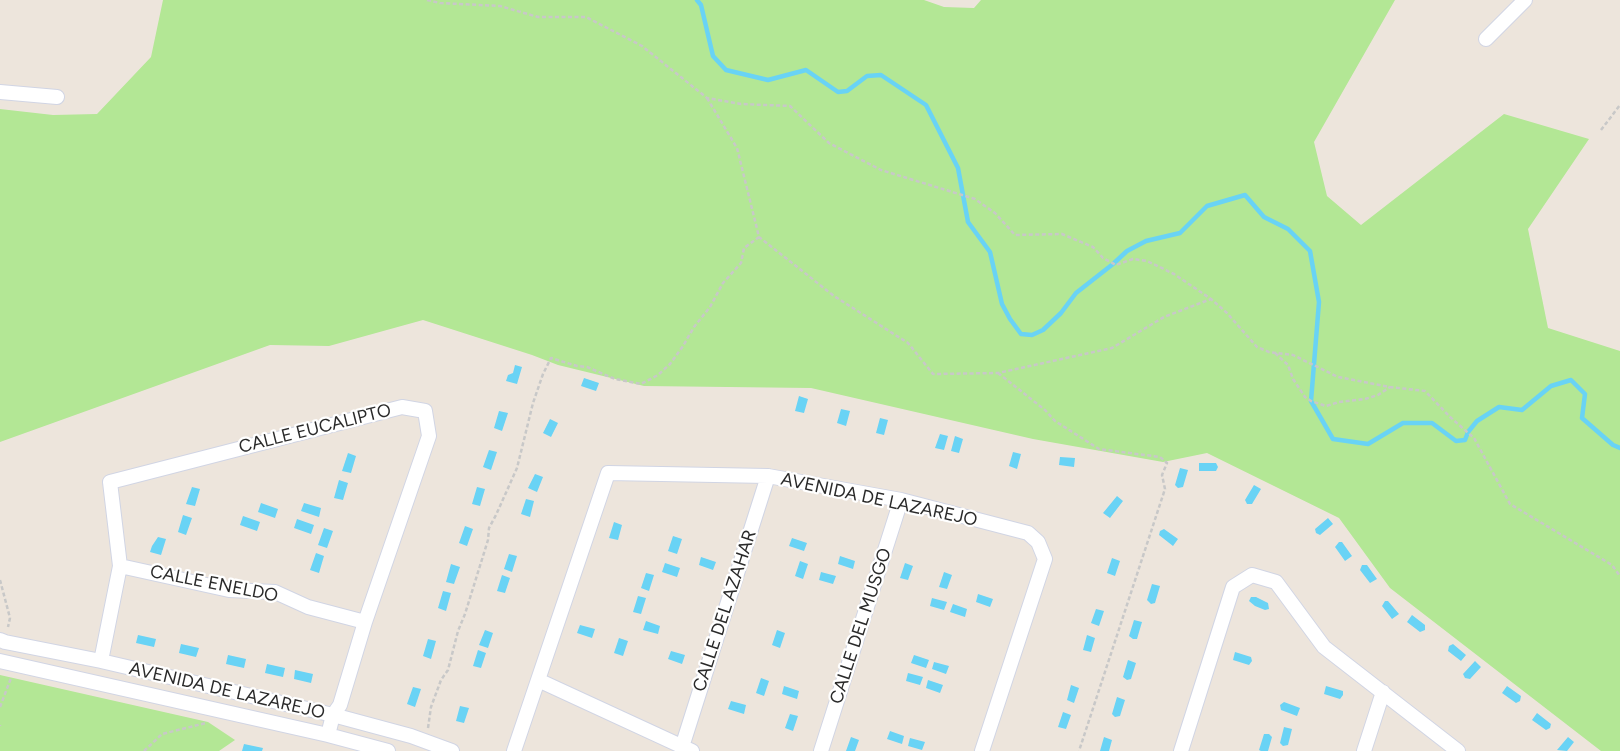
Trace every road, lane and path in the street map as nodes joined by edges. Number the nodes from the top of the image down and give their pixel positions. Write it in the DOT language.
graph roads {
  1 [pos="428,0"];
  2 [pos="1524,0"];
  3 [pos="1486,39"];
  4 [pos="0,92"];
  5 [pos="57,97"];
  6 [pos="707,98"];
  7 [pos="1620,105"];
  8 [pos="1601,130"];
  9 [pos="758,237"];
  10 [pos="1211,299"];
  11 [pos="1274,352"];
  12 [pos="998,373"];
  13 [pos="1390,387"];
  14 [pos="768,476"];
  15 [pos="901,500"];
  16 [pos="120,566"];
  17 [pos="1620,576"];
  18 [pos="0,580"];
  19 [pos="365,622"];
  20 [pos="2,641"];
  21 [pos="0,661"];
  22 [pos="101,662"];
  23 [pos="11,678"];
  24 [pos="538,680"];
  25 [pos="1383,692"];
  26 [pos="0,706"];
  27 [pos="223,711"];
  28 [pos="333,715"];
  29 [pos="328,735"];
  30 [pos="424,741"];
  31 [pos="687,749"];
  32 [pos="144,751"];
  33 [pos="388,751"];
  34 [pos="452,751"];
  35 [pos="514,751"];
  36 [pos="821,751"];
  37 [pos="982,751"];
  38 [pos="1079,751"];
  39 [pos="1181,751"];
  40 [pos="1364,751"];
  41 [pos="1458,751"];
  1 -- 6 [label="path"];
  2 -- 3 [label="street"];
  4 -- 5 [label="street"];
  6 -- 9 [label="path"];
  6 -- 10 [label="path"];
  7 -- 8 [label="path"];
  9 -- 12 [label="path"];
  9 -- 30 [label="path"];
  10 -- 11 [label="path"];
  10 -- 12 [label="path"];
  11 -- 13 [label="path"];
  11 -- 13 [label="path"];
  12 -- 38 [label="path"];
  13 -- 17 [label="path"];
  14 -- 15 [label="street, AVENIDA DE LAZAREJO"];
  14 -- 24 [label="street, AVENIDA DE LAZAREJO"];
  14 -- 31 [label="street, CALLE DEL AZAHAR"];
  15 -- 36 [label="street, CALLE DEL MUSGO"];
  15 -- 37 [label="street, AVENIDA DE LAZAREJO"];
  16 -- 19 [label="street, CALLE ENELDO"];
  16 -- 19 [label="street, CALLE EUCALIPTO"];
  16 -- 22 [label="street, CALLE EUCALIPTO"];
  18 -- 20 [label="path"];
  19 -- 28 [label="street, CALLE EUCALIPTO"];
  20 -- 22 [label="street, AVENIDA DE LAZAREJO"];
  21 -- 27 [label="street, AVENIDA DE LAZAREJO"];
  22 -- 28 [label="street, AVENIDA DE LAZAREJO"];
  23 -- 26 [label="path"];
  24 -- 31 [label="street"];
  24 -- 35 [label="street, AVENIDA DE LAZAREJO"];
  25 -- 39 [label="street"];
  25 -- 40 [label="street"];
  25 -- 41 [label="street"];
  27 -- 29 [label="street, AVENIDA DE LAZAREJO"];
  27 -- 32 [label="path"];
  28 -- 29 [label="street, CALLE EUCALIPTO"];
  28 -- 30 [label="street, AVENIDA DE LAZAREJO"];
  29 -- 33 [label="street, AVENIDA DE LAZAREJO"];
  30 -- 34 [label="street, AVENIDA DE LAZAREJO"];
}
